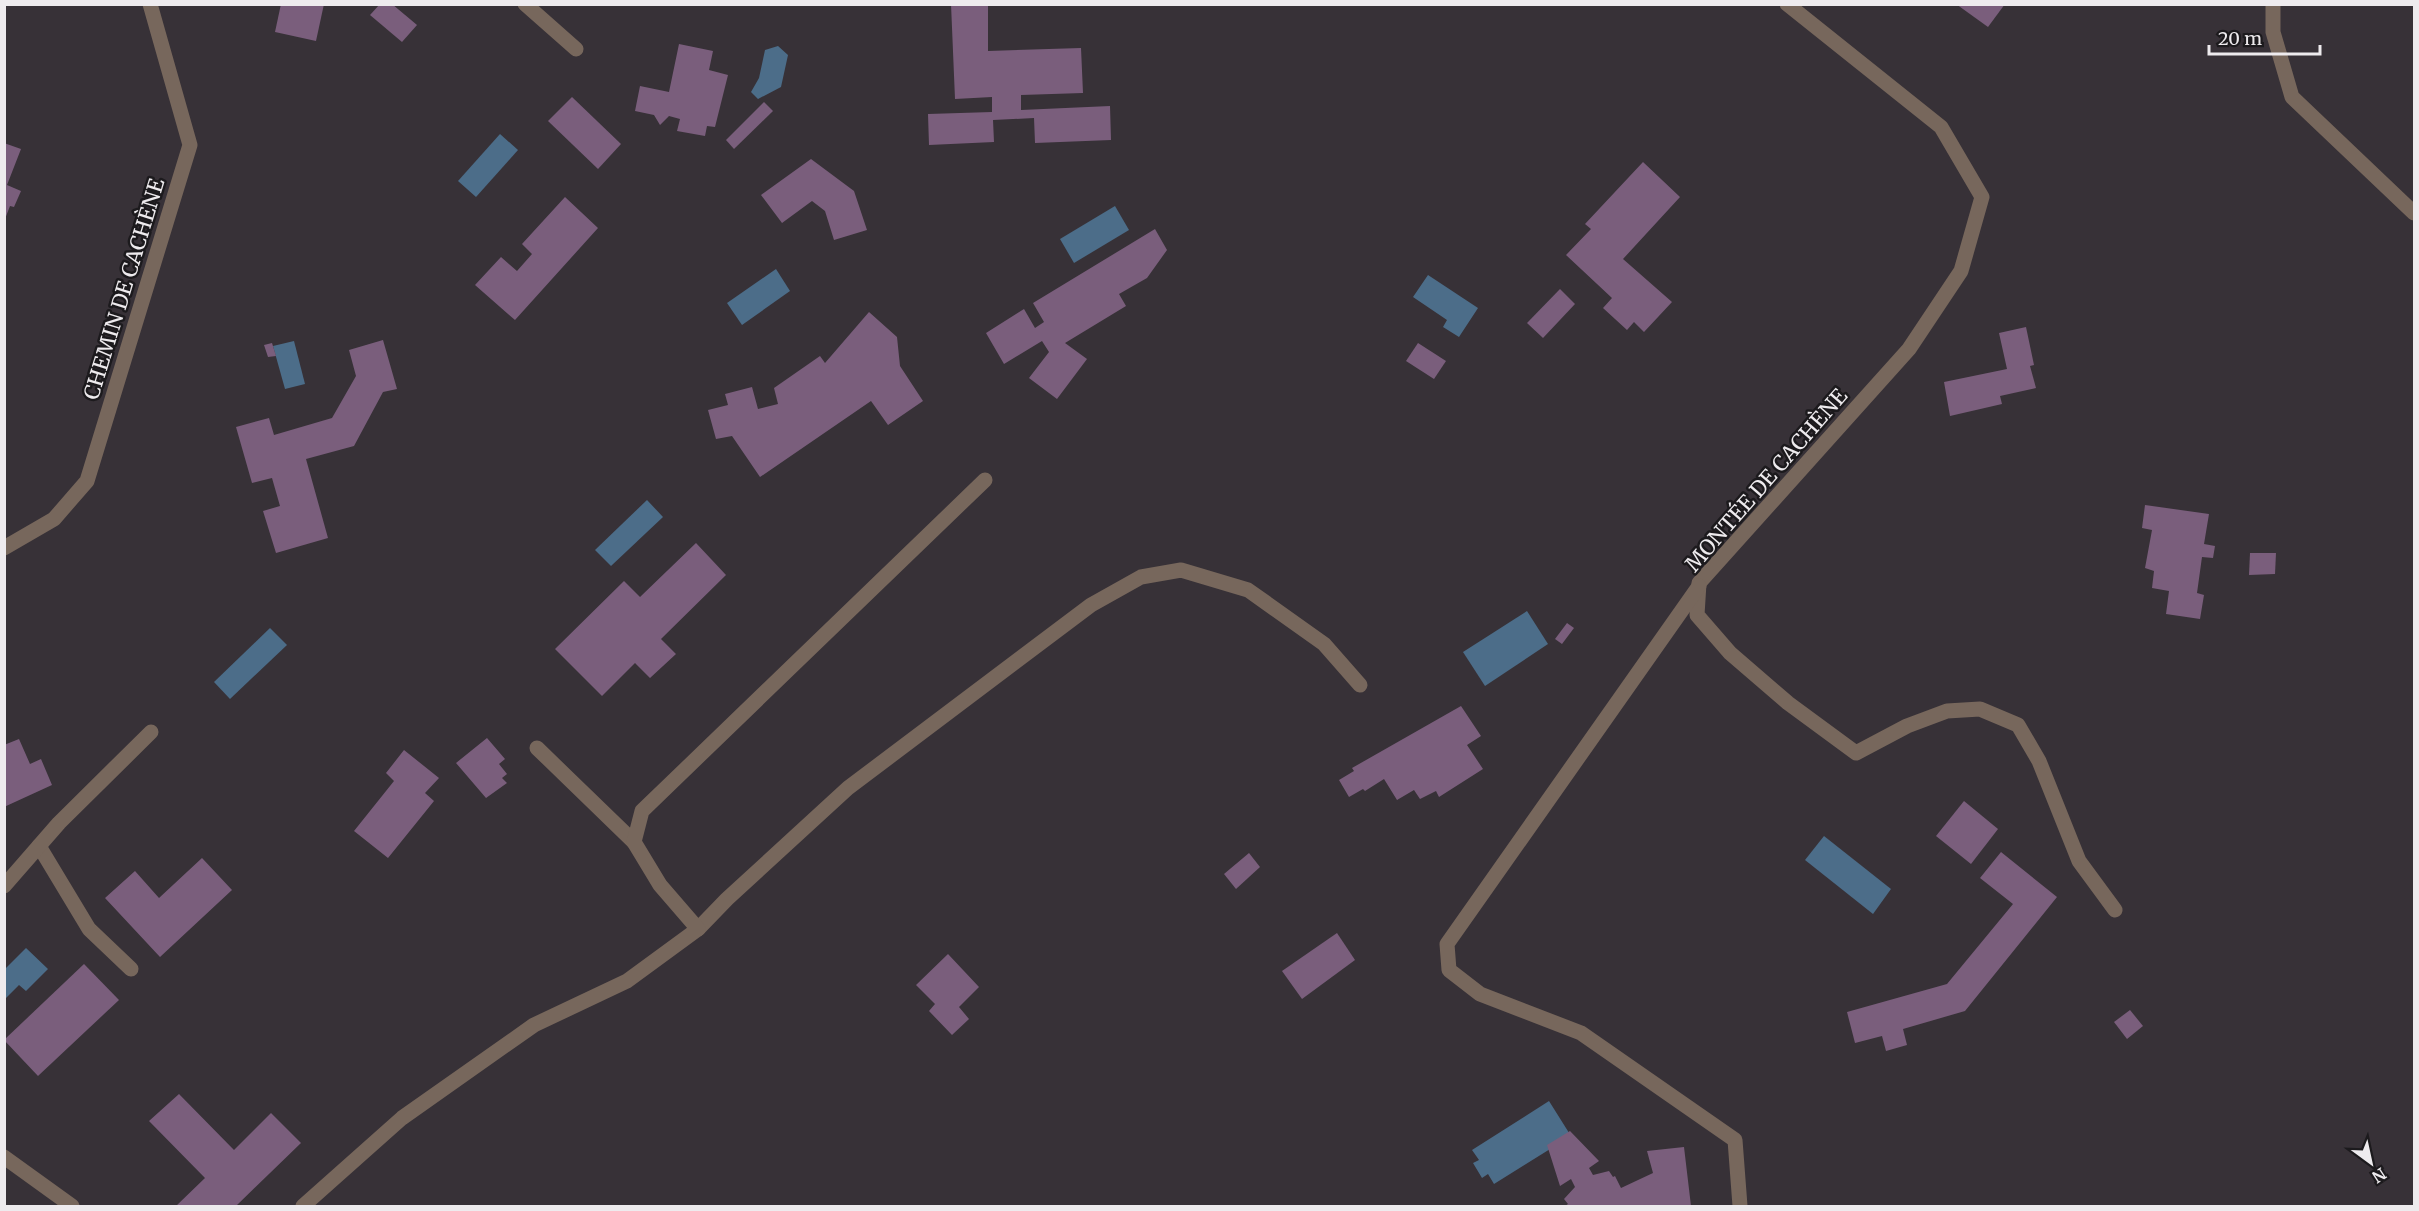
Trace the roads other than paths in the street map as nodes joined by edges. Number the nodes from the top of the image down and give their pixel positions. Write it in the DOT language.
graph roads {
  1 [pos="150,4"];
  2 [pos="525,4"];
  3 [pos="1787,4"];
  4 [pos="2273,4"];
  5 [pos="576,50"];
  6 [pos="2415,213"];
  7 [pos="986,480"];
  8 [pos="4,548"];
  9 [pos="1699,586"];
  10 [pos="1360,685"];
  11 [pos="151,732"];
  12 [pos="537,748"];
  13 [pos="634,842"];
  14 [pos="39,846"];
  15 [pos="4,886"];
  16 [pos="2115,910"];
  17 [pos="698,929"];
  18 [pos="131,969"];
  19 [pos="4,1157"];
  20 [pos="72,1206"];
  21 [pos="303,1206"];
  22 [pos="1740,1206"];
  1 -- 8 [label="street, CHEMIN DE CACHÈNE"];
  2 -- 5 [label="street"];
  3 -- 9 [label="street, MONTÉE DE CACHÈNE"];
  4 -- 6 [label="street"];
  7 -- 13 [label="street"];
  9 -- 16 [label="street, MONTÉE DE CACHÈNE"];
  9 -- 22 [label="street"];
  10 -- 17 [label="street"];
  11 -- 14 [label="street"];
  12 -- 13 [label="street"];
  13 -- 17 [label="street"];
  14 -- 15 [label="street"];
  14 -- 18 [label="street"];
  17 -- 21 [label="street"];
  19 -- 20 [label="street"];
}
